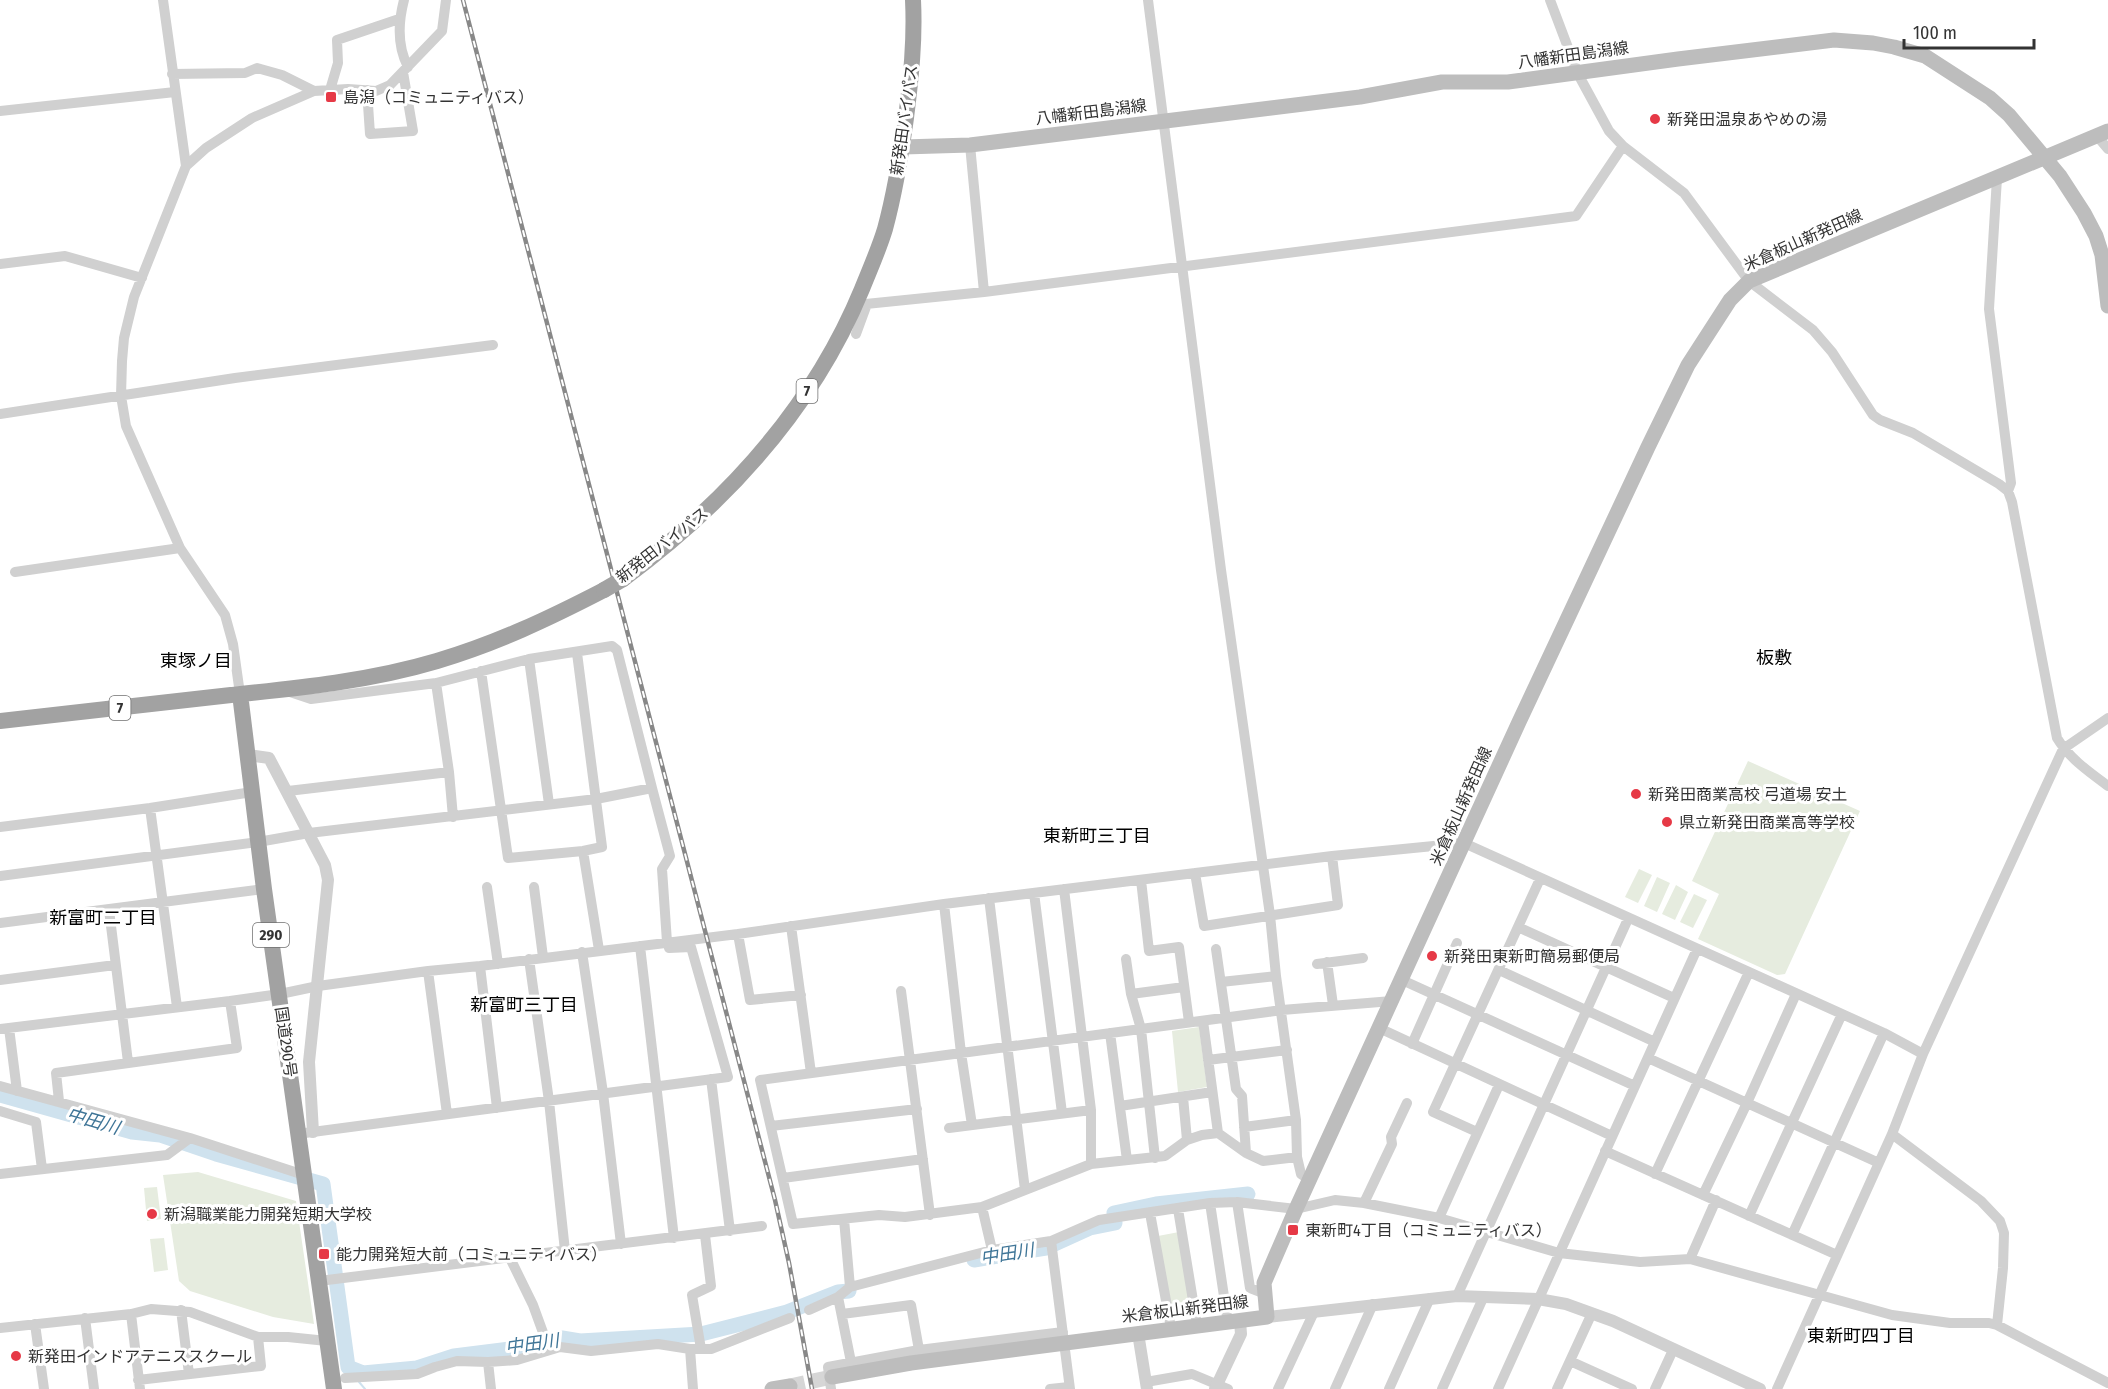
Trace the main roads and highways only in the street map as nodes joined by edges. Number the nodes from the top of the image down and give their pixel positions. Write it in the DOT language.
graph roads {
  1 [pos="913,0"];
  2 [pos="2102,134"];
  3 [pos="903,147"];
  4 [pos="2043,157"];
  5 [pos="2108,306"];
  6 [pos="240,694"];
  7 [pos="0,721"];
  8 [pos="831,1383"];
  9 [pos="340,1384"];
  10 [pos="790,1386"];
  11 [pos="772,1389"];
  1 -- 3 [label="highway, 新発田バイパス / 7"];
  2 -- 4 [label="main road, 米倉板山新発田線"];
  3 -- 4 [label="main road, 八幡新田島潟線"];
  3 -- 6 [label="highway, 新発田バイパス / 7, bridge"];
  4 -- 5 [label="main road, 八幡新田島潟線"];
  4 -- 8 [label="main road, 米倉板山新発田線"];
  6 -- 7 [label="highway, 新発田バイパス / 7"];
  6 -- 9 [label="highway, 国道290号 / 290"];
  10 -- 11 [label="main road"];
}
